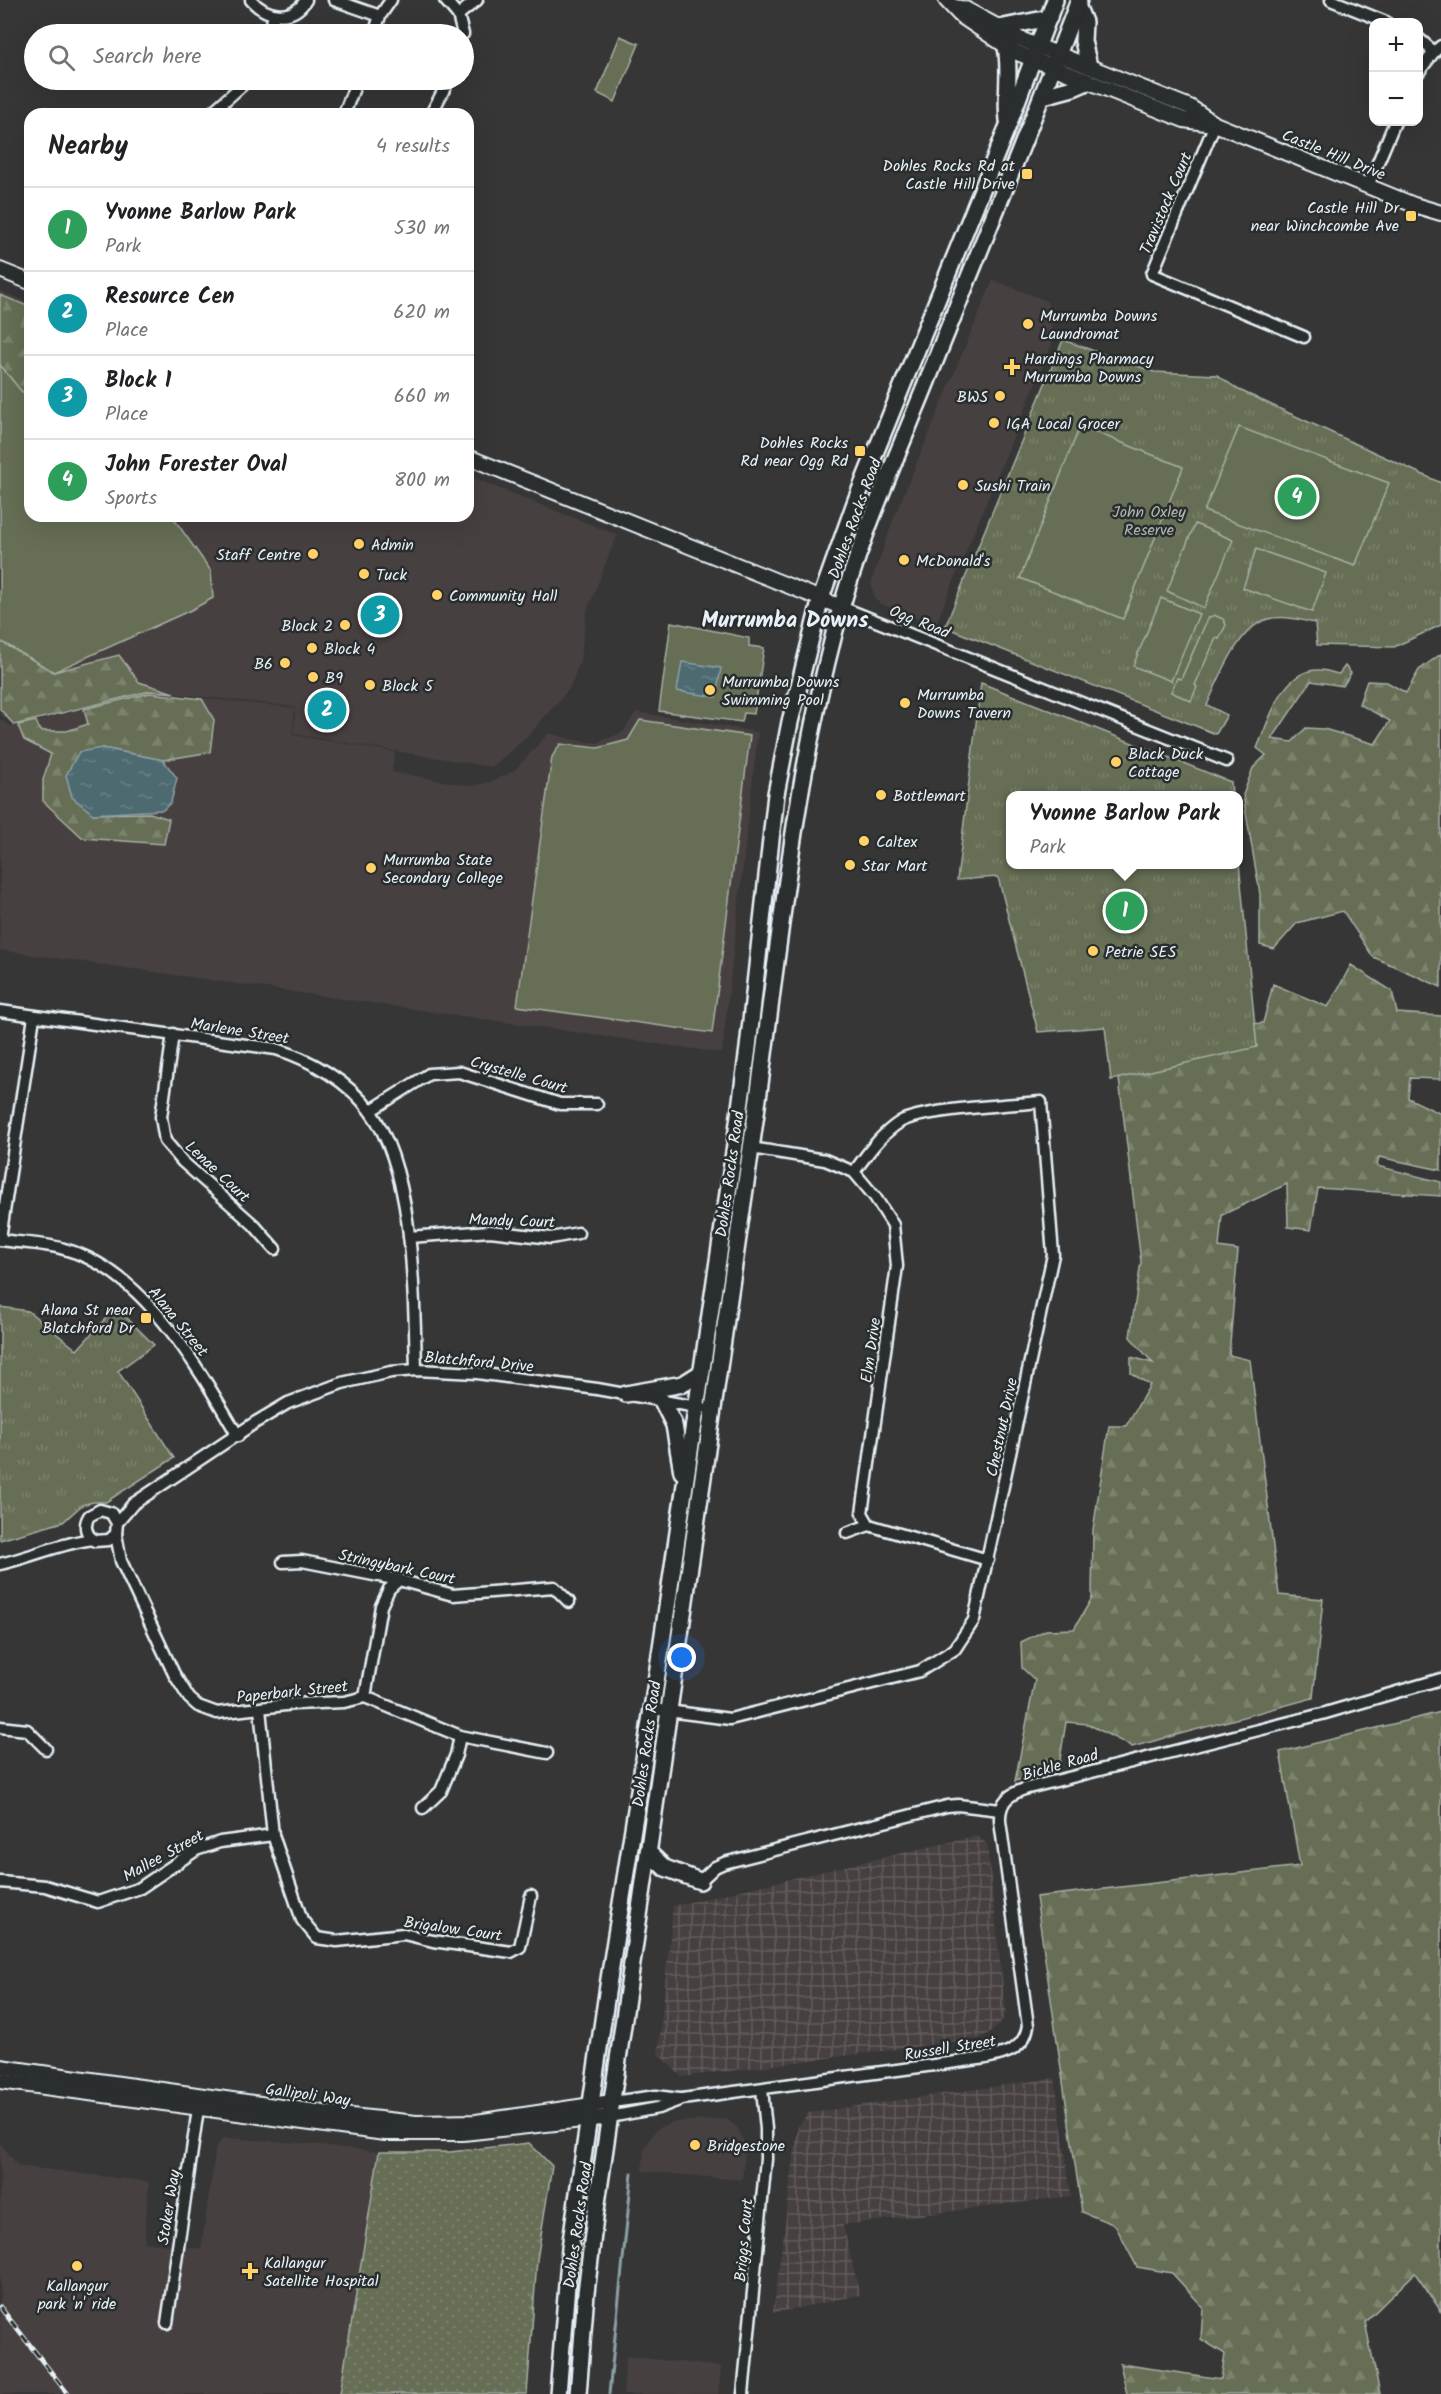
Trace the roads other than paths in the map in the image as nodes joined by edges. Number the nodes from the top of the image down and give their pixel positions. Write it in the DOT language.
graph roads {
  1 [pos="251,0"];
  2 [pos="306,0"];
  3 [pos="334,0"];
  4 [pos="391,0"];
  5 [pos="445,0"];
  6 [pos="477,0"];
  7 [pos="1055,0"];
  8 [pos="1331,0"];
  9 [pos="1078,2"];
  10 [pos="950,3"];
  11 [pos="274,15"];
  12 [pos="458,15"];
  13 [pos="380,16"];
  14 [pos="1049,18"];
  15 [pos="1376,18"];
  16 [pos="272,24"];
  17 [pos="377,24"];
  18 [pos="460,24"];
  19 [pos="999,28"];
  20 [pos="1423,40"];
  21 [pos="1006,46"];
  22 [pos="1438,49"];
  23 [pos="1036,53"];
  24 [pos="1056,61"];
  25 [pos="1089,66"];
  26 [pos="1420,72"];
  27 [pos="1087,82"];
  28 [pos="237,90"];
  29 [pos="353,90"];
  30 [pos="444,90"];
  31 [pos="1043,96"];
  32 [pos="217,108"];
  33 [pos="346,108"];
  34 [pos="434,108"];
  35 [pos="1009,123"];
  36 [pos="1215,124"];
  37 [pos="1393,126"];
  38 [pos="1368,186"];
  39 [pos="1441,213"];
  40 [pos="0,270"];
  41 [pos="24,280"];
  42 [pos="1304,337"];
  43 [pos="474,459"];
  44 [pos="821,598"];
  45 [pos="841,607"];
  46 [pos="1227,761"];
  47 [pos="0,1011"];
  48 [pos="34,1017"];
  49 [pos="172,1034"];
  50 [pos="597,1104"];
  51 [pos="370,1111"];
  52 [pos="751,1148"];
  53 [pos="854,1172"];
  54 [pos="578,1233"];
  55 [pos="409,1238"];
  56 [pos="0,1239"];
  57 [pos="275,1249"];
  58 [pos="416,1370"];
  59 [pos="702,1372"];
  60 [pos="626,1394"];
  61 [pos="662,1401"];
  62 [pos="704,1408"];
  63 [pos="238,1436"];
  64 [pos="685,1490"];
  65 [pos="133,1504"];
  66 [pos="108,1511"];
  67 [pos="869,1525"];
  68 [pos="86,1526"];
  69 [pos="116,1528"];
  70 [pos="847,1533"];
  71 [pos="97,1541"];
  72 [pos="65,1543"];
  73 [pos="988,1560"];
  74 [pos="122,1561"];
  75 [pos="283,1562"];
  76 [pos="0,1564"];
  77 [pos="399,1580"];
  78 [pos="569,1602"];
  79 [pos="1441,1679"];
  80 [pos="365,1697"];
  81 [pos="260,1709"];
  82 [pos="652,1709"];
  83 [pos="669,1711"];
  84 [pos="0,1727"];
  85 [pos="460,1736"];
  86 [pos="46,1749"];
  87 [pos="547,1753"];
  88 [pos="423,1808"];
  89 [pos="1000,1810"];
  90 [pos="273,1835"];
  91 [pos="648,1852"];
  92 [pos="700,1881"];
  93 [pos="0,1882"];
  94 [pos="531,1896"];
  95 [pos="0,2067"];
  96 [pos="0,2081"];
  97 [pos="762,2089"];
  98 [pos="199,2102"];
  99 [pos="611,2109"];
  100 [pos="590,2113"];
  101 [pos="167,2323"];
  102 [pos="558,2394"];
  103 [pos="578,2394"];
  104 [pos="743,2394"];
  1 -- 11 [label="street"];
  2 -- 11 [label="street"];
  3 -- 13 [label="street"];
  4 -- 13 [label="street"];
  5 -- 12 [label="street"];
  6 -- 12 [label="street"];
  7 -- 14 [label="main road, Dohles Rocks Road"];
  8 -- 15 [label="street"];
  9 -- 24 [label="main road, Dohles Rocks Road"];
  9 -- 25 [label="main road"];
  10 -- 19 [label="street"];
  10 -- 21 [label="street"];
  11 -- 16 [label="street"];
  12 -- 18 [label="street"];
  13 -- 17 [label="street"];
  14 -- 19 [label="main road"];
  14 -- 23 [label="main road, Dohles Rocks Road"];
  19 -- 23 [label="street"];
  20 -- 22 [label="street"];
  21 -- 23 [label="street"];
  21 -- 35 [label="main road"];
  22 -- 26 [label="street"];
  23 -- 24 [label="street"];
  23 -- 35 [label="main road, Dohles Rocks Road"];
  24 -- 25 [label="street, Castle Hill Drive"];
  24 -- 27 [label="street, Castle Hill Drive"];
  24 -- 31 [label="main road, Dohles Rocks Road"];
  25 -- 36 [label="street, Castle Hill Drive"];
  27 -- 31 [label="main road"];
  27 -- 36 [label="street, Castle Hill Drive"];
  28 -- 32 [label="street"];
  29 -- 33 [label="street"];
  30 -- 34 [label="street"];
  31 -- 45 [label="main road, Dohles Rocks Road"];
  35 -- 44 [label="main road, Dohles Rocks Road"];
  36 -- 38 [label="street, Castle Hill Drive"];
  36 -- 42 [label="street, Travistock Court"];
  37 -- 38 [label="street"];
  38 -- 39 [label="street, Castle Hill Drive"];
  40 -- 41 [label="street"];
  43 -- 44 [label="street, Ogg Road"];
  44 -- 45 [label="street, Ogg Road"];
  44 -- 59 [label="main road, Dohles Rocks Road"];
  45 -- 46 [label="street, Ogg Road"];
  45 -- 52 [label="main road, Dohles Rocks Road"];
  47 -- 48 [label="street, Marlene Street"];
  48 -- 49 [label="street, Marlene Street"];
  48 -- 56 [label="street"];
  49 -- 51 [label="street, Marlene Street"];
  49 -- 57 [label="street, Lenae Court"];
  50 -- 51 [label="street, Crystelle Court"];
  51 -- 55 [label="street, Marlene Street"];
  52 -- 53 [label="street, Elm Drive"];
  52 -- 62 [label="main road, Dohles Rocks Road"];
  53 -- 67 [label="street, Elm Drive"];
  53 -- 73 [label="street, Chestnut Drive"];
  54 -- 55 [label="street, Mandy Court"];
  55 -- 58 [label="street, Marlene Street"];
  56 -- 63 [label="street, Alana Street"];
  58 -- 60 [label="street, Blatchford Drive"];
  58 -- 63 [label="street, Blatchford Drive"];
  59 -- 60 [label="main road"];
  59 -- 62 [label="main road, Dohles Rocks Road"];
  60 -- 61 [label="street, Blatchford Drive"];
  61 -- 62 [label="street, Blatchford Drive"];
  61 -- 64 [label="main road"];
  62 -- 64 [label="main road, Dohles Rocks Road"];
  62 -- 83 [label="main road, Dohles Rocks Road"];
  63 -- 65 [label="street, Blatchford Drive"];
  64 -- 82 [label="main road, Dohles Rocks Road"];
  65 -- 66 [label="street, Blatchford Drive"];
  65 -- 69 [label="street, Blatchford Drive"];
  66 -- 68 [label="street"];
  66 -- 69 [label="street"];
  67 -- 70 [label="street"];
  67 -- 73 [label="street"];
  68 -- 71 [label="street"];
  68 -- 72 [label="street"];
  69 -- 71 [label="street"];
  69 -- 74 [label="street, Paperbark Street"];
  71 -- 72 [label="street"];
  71 -- 74 [label="street, Paperbark Street"];
  72 -- 76 [label="street"];
  73 -- 83 [label="street, Chestnut Drive"];
  74 -- 81 [label="street, Paperbark Street"];
  75 -- 77 [label="street, Stringybark Court"];
  77 -- 78 [label="street, Stringybark Court"];
  77 -- 80 [label="street"];
  79 -- 89 [label="street, Bickle Road"];
  80 -- 81 [label="street, Paperbark Street"];
  80 -- 85 [label="street, Paperbark Street"];
  81 -- 90 [label="street, Brigalow Court"];
  82 -- 83 [label="street, Chestnut Drive"];
  82 -- 100 [label="main road, Dohles Rocks Road"];
  83 -- 91 [label="main road, Dohles Rocks Road"];
  84 -- 86 [label="street"];
  85 -- 87 [label="street, Paperbark Street"];
  85 -- 88 [label="street"];
  89 -- 92 [label="street"];
  89 -- 97 [label="street, Russell Street"];
  90 -- 93 [label="street, Mallee Street"];
  90 -- 94 [label="street, Brigalow Court"];
  91 -- 92 [label="main road"];
  91 -- 99 [label="main road, Dohles Rocks Road"];
  95 -- 98 [label="street, Gallipoli Way"];
  96 -- 98 [label="street, Gallipoli Way"];
  97 -- 99 [label="street, Russell Street"];
  97 -- 104 [label="street, Briggs Court"];
  98 -- 100 [label="street, Gallipoli Way"];
  98 -- 101 [label="street, Stoker Way"];
  99 -- 100 [label="street, Gallipoli Way"];
  99 -- 103 [label="main road, Dohles Rocks Road"];
  100 -- 102 [label="main road, Dohles Rocks Road"];
}
